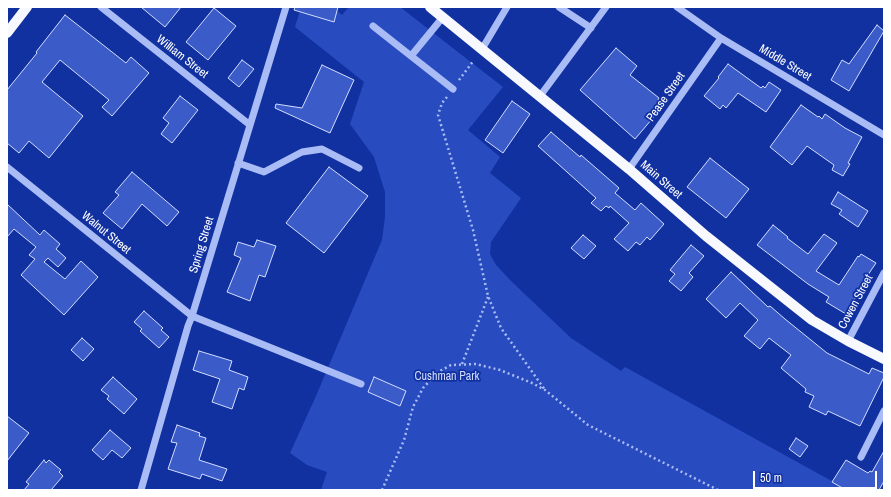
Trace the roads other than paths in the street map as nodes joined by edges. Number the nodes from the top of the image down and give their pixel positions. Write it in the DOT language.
graph roads {
  1 [pos="27,7"];
  2 [pos="101,7"];
  3 [pos="286,7"];
  4 [pos="430,7"];
  5 [pos="507,7"];
  6 [pos="559,7"];
  7 [pos="606,7"];
  8 [pos="677,7"];
  9 [pos="443,17"];
  10 [pos="373,26"];
  11 [pos="591,28"];
  12 [pos="7,33"];
  13 [pos="721,38"];
  14 [pos="482,49"];
  15 [pos="411,56"];
  16 [pos="453,88"];
  17 [pos="540,96"];
  18 [pos="250,125"];
  19 [pos="884,135"];
  20 [pos="238,163"];
  21 [pos="7,167"];
  22 [pos="359,168"];
  23 [pos="629,169"];
  24 [pos="884,273"];
  25 [pos="192,316"];
  26 [pos="848,341"];
  27 [pos="884,359"];
  28 [pos="360,384"];
  29 [pos="884,411"];
  30 [pos="861,457"];
  31 [pos="141,490"];
  1 -- 12 [label="main road"];
  2 -- 18 [label="street, William Street"];
  3 -- 18 [label="street, Spring Street"];
  4 -- 9 [label="main road, Main Street"];
  5 -- 14 [label="street"];
  6 -- 11 [label="street"];
  7 -- 11 [label="street"];
  8 -- 13 [label="street, Middle Street"];
  9 -- 14 [label="main road, Main Street"];
  9 -- 15 [label="street"];
  10 -- 15 [label="street"];
  11 -- 17 [label="street"];
  13 -- 19 [label="street, Middle Street"];
  13 -- 23 [label="street, Pease Street"];
  14 -- 17 [label="main road, Main Street"];
  15 -- 16 [label="street"];
  17 -- 23 [label="main road, Main Street"];
  18 -- 20 [label="street, Spring Street"];
  20 -- 22 [label="street"];
  20 -- 25 [label="street, Spring Street"];
  21 -- 25 [label="street, Walnut Street"];
  23 -- 26 [label="main road, Main Street"];
  24 -- 26 [label="street, Cowen Street"];
  25 -- 28 [label="street, Walnut Street"];
  25 -- 31 [label="street, Spring Street"];
  26 -- 27 [label="main road, Main Street"];
  29 -- 30 [label="street"];
}
